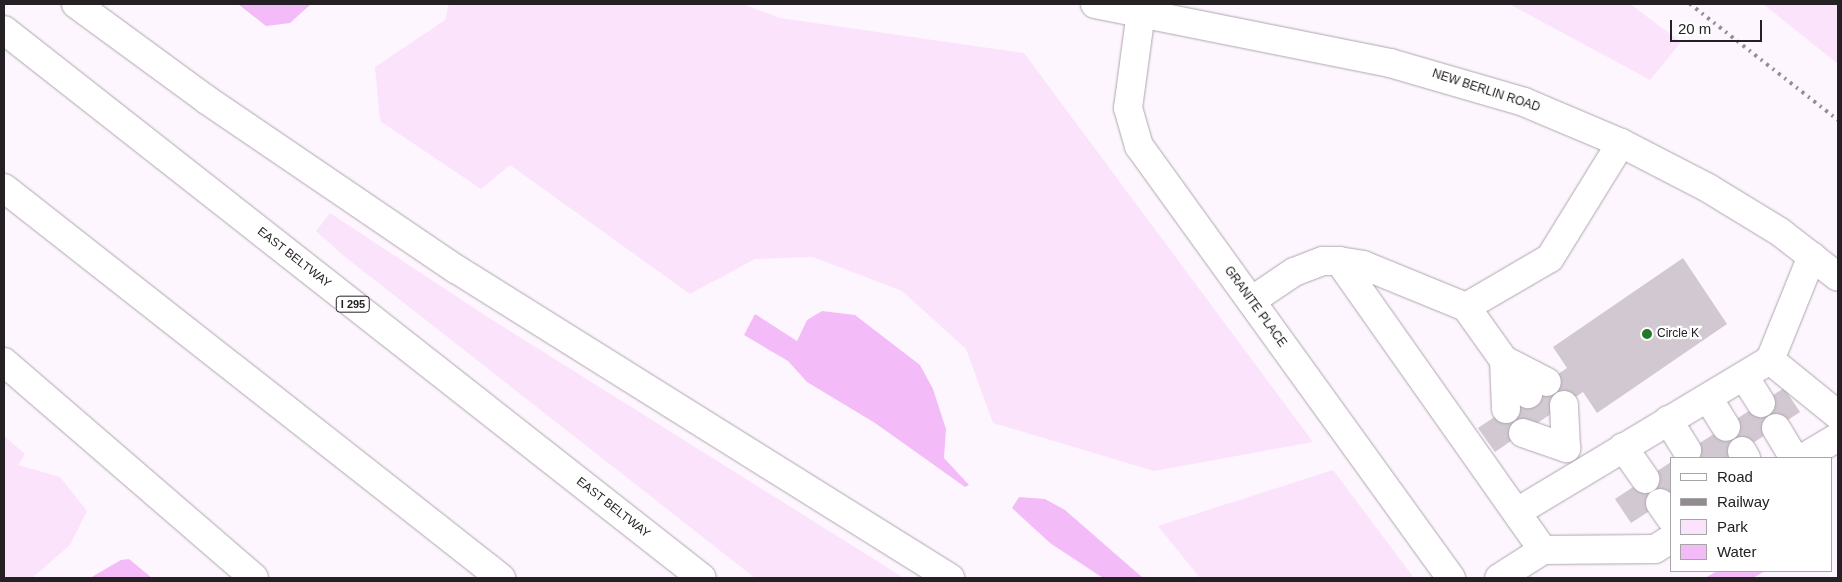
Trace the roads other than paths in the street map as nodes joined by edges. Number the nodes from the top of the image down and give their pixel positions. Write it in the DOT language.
graph roads {
  1 [pos="76,4"];
  2 [pos="1095,4"];
  3 [pos="1141,12"];
  4 [pos="4,30"];
  5 [pos="1621,143"];
  6 [pos="4,188"];
  7 [pos="1812,256"];
  8 [pos="1339,260"];
  9 [pos="1838,276"];
  10 [pos="1251,301"];
  11 [pos="1466,307"];
  12 [pos="1504,360"];
  13 [pos="1770,360"];
  14 [pos="4,362"];
  15 [pos="1744,376"];
  16 [pos="1538,388"];
  17 [pos="1708,398"];
  18 [pos="1760,403"];
  19 [pos="1506,409"];
  20 [pos="1838,415"];
  21 [pos="1668,420"];
  22 [pos="1726,427"];
  23 [pos="1776,428"];
  24 [pos="1838,437"];
  25 [pos="1623,447"];
  26 [pos="1566,448"];
  27 [pos="1688,451"];
  28 [pos="1793,457"];
  29 [pos="1805,457"];
  30 [pos="1582,472"];
  31 [pos="1645,479"];
  32 [pos="1517,512"];
  33 [pos="1670,540"];
  34 [pos="1543,550"];
  35 [pos="254,578"];
  36 [pos="501,578"];
  37 [pos="702,578"];
  38 [pos="950,578"];
  39 [pos="1451,578"];
  40 [pos="1499,578"];
  1 -- 38 [label="main road"];
  2 -- 3 [label="main road, NEW BERLIN ROAD"];
  3 -- 5 [label="main road, NEW BERLIN ROAD"];
  3 -- 10 [label="main road, GRANITE PLACE"];
  4 -- 37 [label="main road, EAST BELTWAY / I 295"];
  5 -- 7 [label="main road, NEW BERLIN ROAD"];
  5 -- 11 [label="main road"];
  6 -- 36 [label="main road"];
  7 -- 9 [label="main road, NEW BERLIN ROAD"];
  7 -- 13 [label="main road"];
  8 -- 10 [label="main road"];
  8 -- 11 [label="main road"];
  8 -- 32 [label="main road"];
  10 -- 39 [label="main road, GRANITE PLACE"];
  11 -- 12 [label="main road"];
  12 -- 16 [label="main road"];
  12 -- 19 [label="main road"];
  13 -- 15 [label="main road"];
  13 -- 20 [label="main road"];
  14 -- 35 [label="main road"];
  15 -- 17 [label="main road"];
  15 -- 18 [label="main road"];
  17 -- 21 [label="main road"];
  17 -- 22 [label="main road"];
  21 -- 25 [label="main road"];
  21 -- 27 [label="main road"];
  23 -- 28 [label="main road"];
  24 -- 29 [label="main road"];
  25 -- 30 [label="main road"];
  25 -- 31 [label="main road"];
  26 -- 26 [label="main road"];
  26 -- 30 [label="main road"];
  30 -- 32 [label="main road"];
  32 -- 34 [label="main road"];
  33 -- 34 [label="main road"];
  34 -- 40 [label="main road"];
}
